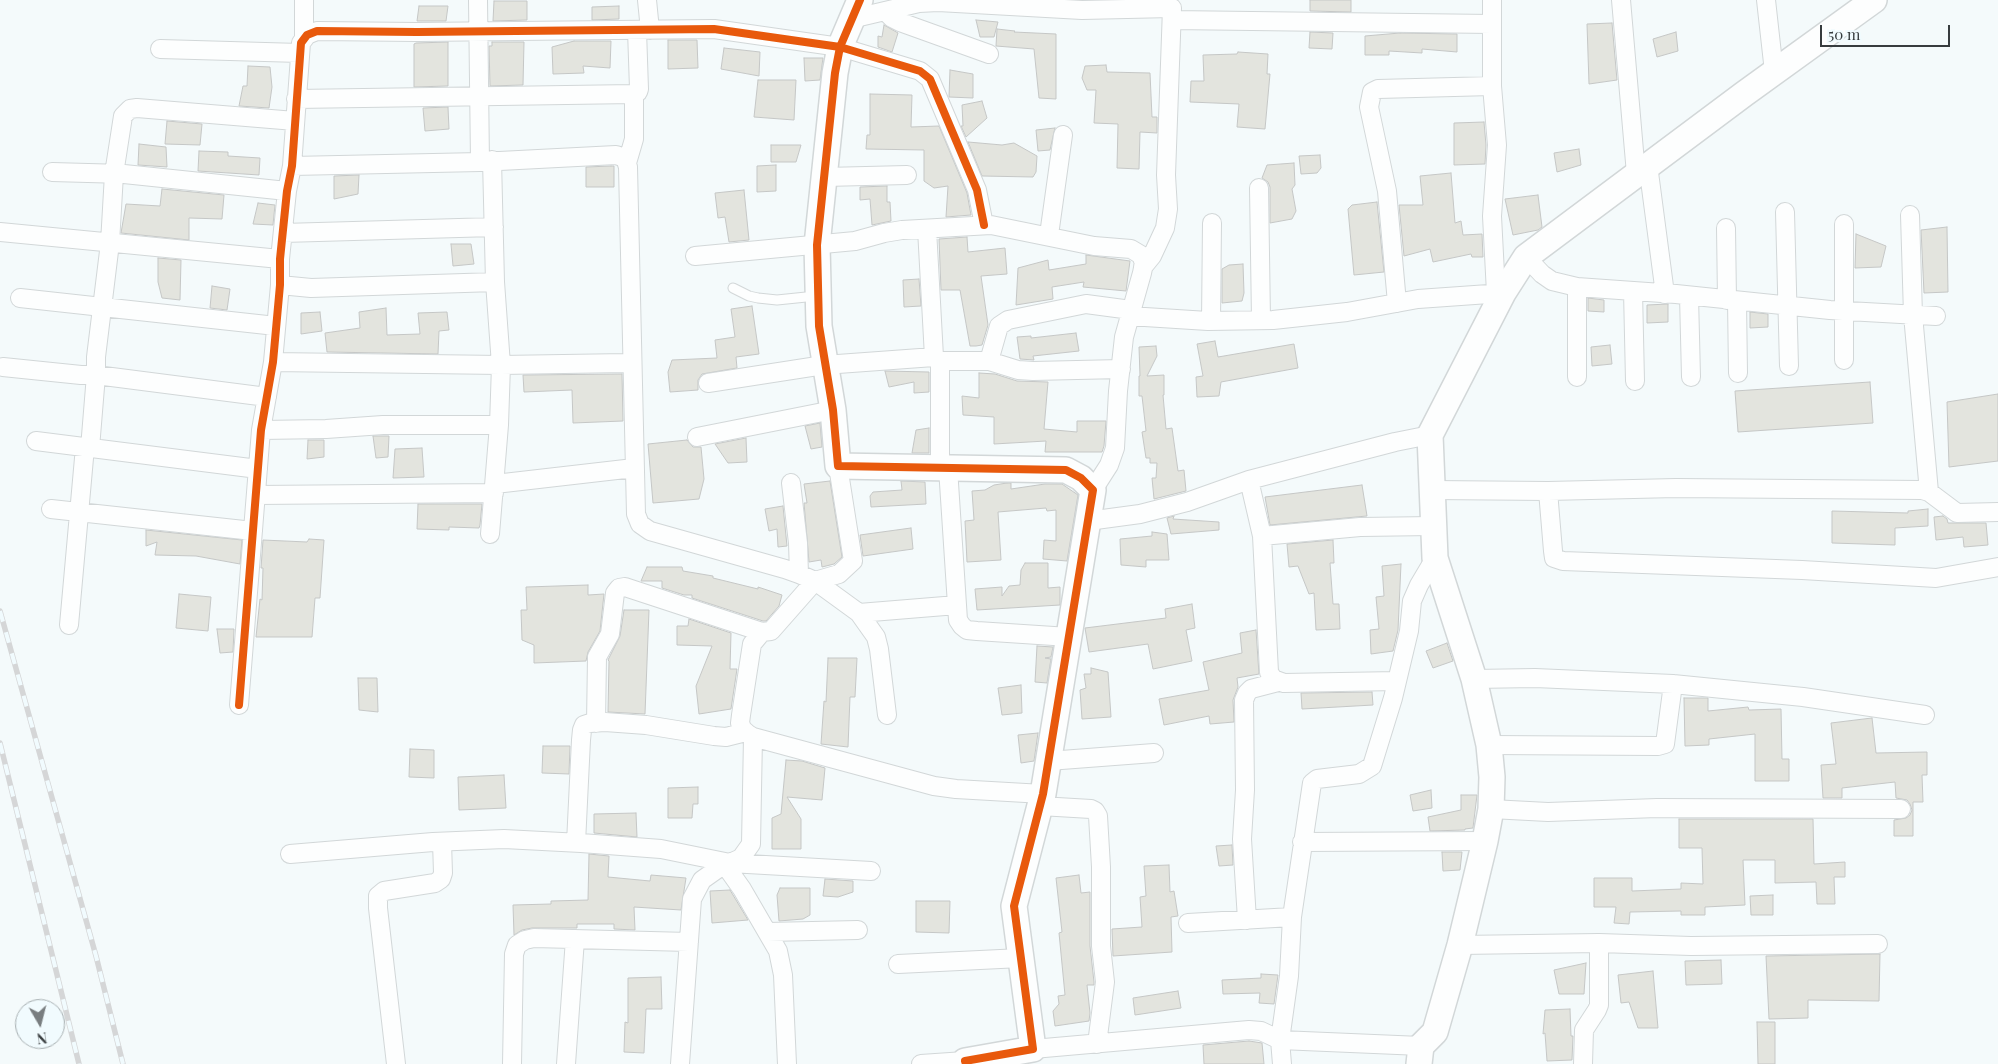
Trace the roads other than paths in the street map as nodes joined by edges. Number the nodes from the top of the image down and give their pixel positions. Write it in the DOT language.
graph roads {
  1 [pos="304,0"];
  2 [pos="478,0"];
  3 [pos="647,0"];
  4 [pos="1492,0"];
  5 [pos="1621,0"];
  6 [pos="1766,0"];
  7 [pos="1874,0"];
  8 [pos="998,2"];
  9 [pos="856,9"];
  10 [pos="1173,9"];
  11 [pos="885,11"];
  12 [pos="1492,24"];
  13 [pos="644,30"];
  14 [pos="477,32"];
  15 [pos="302,45"];
  16 [pos="840,46"];
  17 [pos="160,49"];
  18 [pos="989,54"];
  19 [pos="1774,72"];
  20 [pos="1492,86"];
  21 [pos="634,94"];
  22 [pos="480,96"];
  23 [pos="296,99"];
  24 [pos="295,121"];
  25 [pos="1063,135"];
  26 [pos="486,161"];
  27 [pos="627,164"];
  28 [pos="292,166"];
  29 [pos="1642,170"];
  30 [pos="52,172"];
  31 [pos="114,174"];
  32 [pos="907,175"];
  33 [pos="825,177"];
  34 [pos="1259,188"];
  35 [pos="287,191"];
  36 [pos="1785,212"];
  37 [pos="1910,215"];
  38 [pos="1212,224"];
  39 [pos="1844,224"];
  40 [pos="984,225"];
  41 [pos="494,227"];
  42 [pos="1726,228"];
  43 [pos="927,229"];
  44 [pos="0,232"];
  45 [pos="283,233"];
  46 [pos="1049,236"];
  47 [pos="110,243"];
  48 [pos="817,245"];
  49 [pos="695,256"];
  50 [pos="1526,257"];
  51 [pos="280,259"];
  52 [pos="1143,267"];
  53 [pos="495,282"];
  54 [pos="280,285"];
  55 [pos="1577,287"];
  56 [pos="733,288"];
  57 [pos="1633,291"];
  58 [pos="1499,293"];
  59 [pos="1665,294"];
  60 [pos="818,296"];
  61 [pos="1689,296"];
  62 [pos="20,298"];
  63 [pos="1732,300"];
  64 [pos="1397,303"];
  65 [pos="1786,306"];
  66 [pos="102,308"];
  67 [pos="1844,310"];
  68 [pos="1130,313"];
  69 [pos="1913,315"];
  70 [pos="1936,316"];
  71 [pos="1261,320"];
  72 [pos="1211,321"];
  73 [pos="276,326"];
  74 [pos="937,359"];
  75 [pos="1844,360"];
  76 [pos="989,361"];
  77 [pos="273,362"];
  78 [pos="631,362"];
  79 [pos="501,365"];
  80 [pos="824,365"];
  81 [pos="1789,366"];
  82 [pos="3,367"];
  83 [pos="1121,369"];
  84 [pos="1738,373"];
  85 [pos="96,375"];
  86 [pos="1577,377"];
  87 [pos="1691,377"];
  88 [pos="1635,381"];
  89 [pos="708,383"];
  90 [pos="267,397"];
  91 [pos="833,410"];
  92 [pos="500,425"];
  93 [pos="261,430"];
  94 [pos="1430,435"];
  95 [pos="697,437"];
  96 [pos="36,441"];
  97 [pos="88,448"];
  98 [pos="838,466"];
  99 [pos="634,468"];
  100 [pos="944,468"];
  101 [pos="258,469"];
  102 [pos="1250,480"];
  103 [pos="791,482"];
  104 [pos="494,488"];
  105 [pos="1093,490"];
  106 [pos="1432,490"];
  107 [pos="1548,491"];
  108 [pos="1929,492"];
  109 [pos="256,495"];
  110 [pos="51,509"];
  111 [pos="78,512"];
  112 [pos="1998,512"];
  113 [pos="1088,521"];
  114 [pos="1433,526"];
  115 [pos="253,531"];
  116 [pos="490,534"];
  117 [pos="1262,536"];
  118 [pos="1435,558"];
  119 [pos="1998,567"];
  120 [pos="807,578"];
  121 [pos="957,605"];
  122 [pos="859,613"];
  123 [pos="69,626"];
  124 [pos="762,632"];
  125 [pos="1069,637"];
  126 [pos="1474,679"];
  127 [pos="1398,681"];
  128 [pos="1278,682"];
  129 [pos="1673,684"];
  130 [pos="239,705"];
  131 [pos="887,715"];
  132 [pos="1925,716"];
  133 [pos="596,723"];
  134 [pos="750,735"];
  135 [pos="1489,745"];
  136 [pos="1154,753"];
  137 [pos="1048,761"];
  138 [pos="1042,800"];
  139 [pos="1901,809"];
  140 [pos="1490,810"];
  141 [pos="1485,841"];
  142 [pos="442,842"];
  143 [pos="576,842"];
  144 [pos="1302,842"];
  145 [pos="290,854"];
  146 [pos="728,864"];
  147 [pos="871,871"];
  148 [pos="1292,917"];
  149 [pos="1247,920"];
  150 [pos="1188,923"];
  151 [pos="858,930"];
  152 [pos="767,932"];
  153 [pos="574,939"];
  154 [pos="689,942"];
  155 [pos="1599,943"];
  156 [pos="1878,944"];
  157 [pos="1460,945"];
  158 [pos="1021,958"];
  159 [pos="898,964"];
  160 [pos="1280,1040"];
  161 [pos="1097,1044"];
  162 [pos="1033,1049"];
  163 [pos="1420,1055"];
  164 [pos="965,1062"];
  165 [pos="396,1064"];
  166 [pos="512,1064"];
  167 [pos="566,1064"];
  168 [pos="680,1064"];
  169 [pos="787,1064"];
  170 [pos="921,1064"];
  171 [pos="1282,1064"];
  172 [pos="1583,1064"];
  1 -- 15 [label="street"];
  2 -- 14 [label="street"];
  3 -- 13 [label="street"];
  4 -- 12 [label="street"];
  5 -- 29 [label="street"];
  6 -- 19 [label="street"];
  7 -- 19 [label="street"];
  8 -- 10 [label="street"];
  8 -- 11 [label="street"];
  9 -- 11 [label="street"];
  9 -- 16 [label="street"];
  10 -- 12 [label="street"];
  10 -- 52 [label="street"];
  11 -- 18 [label="street"];
  12 -- 20 [label="street"];
  13 -- 14 [label="street"];
  13 -- 16 [label="street"];
  13 -- 21 [label="street"];
  14 -- 15 [label="street"];
  14 -- 22 [label="street"];
  15 -- 17 [label="street"];
  15 -- 23 [label="street"];
  16 -- 33 [label="street"];
  16 -- 40 [label="street"];
  19 -- 29 [label="street"];
  20 -- 58 [label="street"];
  20 -- 64 [label="street"];
  21 -- 22 [label="street"];
  21 -- 27 [label="street"];
  22 -- 23 [label="street"];
  22 -- 26 [label="street"];
  23 -- 24 [label="street"];
  24 -- 28 [label="street"];
  24 -- 31 [label="street"];
  25 -- 46 [label="street"];
  26 -- 27 [label="street"];
  26 -- 28 [label="street"];
  26 -- 41 [label="street"];
  27 -- 78 [label="street"];
  28 -- 35 [label="street"];
  29 -- 50 [label="street"];
  29 -- 59 [label="street"];
  30 -- 31 [label="street"];
  31 -- 35 [label="street"];
  31 -- 47 [label="street"];
  32 -- 33 [label="street"];
  33 -- 48 [label="street"];
  34 -- 71 [label="street"];
  35 -- 45 [label="street"];
  36 -- 65 [label="street"];
  37 -- 69 [label="street"];
  38 -- 72 [label="street"];
  39 -- 67 [label="street"];
  40 -- 43 [label="street"];
  40 -- 46 [label="street"];
  41 -- 45 [label="street"];
  41 -- 53 [label="street"];
  42 -- 63 [label="street"];
  43 -- 48 [label="street"];
  43 -- 74 [label="street"];
  44 -- 47 [label="street"];
  45 -- 51 [label="street"];
  46 -- 52 [label="street"];
  47 -- 51 [label="street"];
  47 -- 66 [label="street"];
  48 -- 49 [label="street"];
  48 -- 60 [label="street"];
  50 -- 55 [label="street"];
  50 -- 58 [label="street"];
  51 -- 54 [label="street"];
  52 -- 68 [label="street"];
  53 -- 54 [label="street"];
  53 -- 79 [label="street"];
  54 -- 73 [label="street"];
  55 -- 57 [label="street"];
  55 -- 86 [label="street"];
  56 -- 60 [label="lane"];
  57 -- 59 [label="street"];
  57 -- 88 [label="street"];
  58 -- 64 [label="street"];
  58 -- 94 [label="street"];
  59 -- 61 [label="street"];
  60 -- 80 [label="street"];
  61 -- 63 [label="street"];
  61 -- 87 [label="street"];
  62 -- 66 [label="street"];
  63 -- 65 [label="street"];
  63 -- 84 [label="street"];
  64 -- 71 [label="street"];
  65 -- 67 [label="street"];
  65 -- 81 [label="street"];
  66 -- 73 [label="street"];
  66 -- 85 [label="street"];
  67 -- 69 [label="street"];
  67 -- 75 [label="street"];
  68 -- 72 [label="street"];
  68 -- 76 [label="street"];
  68 -- 83 [label="street"];
  69 -- 70 [label="street"];
  69 -- 108 [label="street"];
  71 -- 72 [label="street"];
  73 -- 77 [label="street"];
  74 -- 76 [label="street"];
  74 -- 80 [label="street"];
  74 -- 100 [label="street"];
  76 -- 83 [label="street"];
  77 -- 79 [label="street"];
  77 -- 90 [label="street"];
  78 -- 79 [label="street"];
  78 -- 99 [label="street"];
  79 -- 92 [label="street"];
  80 -- 89 [label="street"];
  80 -- 91 [label="street"];
  82 -- 85 [label="street"];
  83 -- 105 [label="street"];
  85 -- 90 [label="street"];
  85 -- 97 [label="street"];
  90 -- 93 [label="street"];
  91 -- 95 [label="street"];
  91 -- 98 [label="street"];
  92 -- 93 [label="street"];
  92 -- 104 [label="street"];
  93 -- 101 [label="street"];
  94 -- 102 [label="street"];
  94 -- 106 [label="street"];
  96 -- 97 [label="street"];
  97 -- 101 [label="street"];
  97 -- 111 [label="street"];
  98 -- 100 [label="street"];
  98 -- 120 [label="street"];
  99 -- 104 [label="street"];
  99 -- 120 [label="street"];
  100 -- 105 [label="street"];
  100 -- 121 [label="street"];
  101 -- 109 [label="street"];
  102 -- 113 [label="street"];
  102 -- 117 [label="street"];
  103 -- 120 [label="street"];
  104 -- 109 [label="street"];
  104 -- 116 [label="street"];
  105 -- 113 [label="street"];
  106 -- 107 [label="street"];
  106 -- 114 [label="street"];
  107 -- 108 [label="street"];
  107 -- 119 [label="street"];
  108 -- 112 [label="street"];
  109 -- 115 [label="street"];
  110 -- 111 [label="street"];
  111 -- 115 [label="street"];
  111 -- 123 [label="street"];
  113 -- 125 [label="street"];
  114 -- 117 [label="street"];
  114 -- 118 [label="street"];
  115 -- 130 [label="street"];
  117 -- 128 [label="street"];
  118 -- 126 [label="street"];
  118 -- 127 [label="street"];
  120 -- 122 [label="street"];
  120 -- 124 [label="street"];
  121 -- 122 [label="street"];
  121 -- 125 [label="street"];
  122 -- 131 [label="street"];
  124 -- 133 [label="street"];
  124 -- 134 [label="street"];
  125 -- 137 [label="street"];
  126 -- 129 [label="street"];
  126 -- 135 [label="street"];
  127 -- 128 [label="street"];
  127 -- 144 [label="street"];
  128 -- 149 [label="street"];
  129 -- 132 [label="street"];
  129 -- 135 [label="street"];
  133 -- 134 [label="street"];
  133 -- 143 [label="street"];
  134 -- 138 [label="street"];
  134 -- 146 [label="street"];
  135 -- 140 [label="street"];
  136 -- 137 [label="street"];
  137 -- 138 [label="street"];
  138 -- 158 [label="street"];
  138 -- 161 [label="street"];
  139 -- 140 [label="street"];
  140 -- 141 [label="street"];
  141 -- 144 [label="street"];
  141 -- 157 [label="street"];
  142 -- 143 [label="street"];
  142 -- 145 [label="street"];
  142 -- 165 [label="street"];
  143 -- 146 [label="street"];
  144 -- 148 [label="street"];
  146 -- 147 [label="street"];
  146 -- 152 [label="street"];
  146 -- 154 [label="street"];
  148 -- 149 [label="street"];
  148 -- 160 [label="street"];
  149 -- 150 [label="street"];
  151 -- 152 [label="street"];
  152 -- 169 [label="street"];
  153 -- 154 [label="street"];
  153 -- 166 [label="street"];
  153 -- 167 [label="street"];
  154 -- 168 [label="street"];
  155 -- 156 [label="street"];
  155 -- 157 [label="street"];
  155 -- 172 [label="street"];
  157 -- 163 [label="street"];
  158 -- 159 [label="street"];
  158 -- 162 [label="street"];
  160 -- 161 [label="street"];
  160 -- 163 [label="street"];
  160 -- 171 [label="street"];
  161 -- 162 [label="street"];
  162 -- 164 [label="street"];
  164 -- 170 [label="street"];
}
